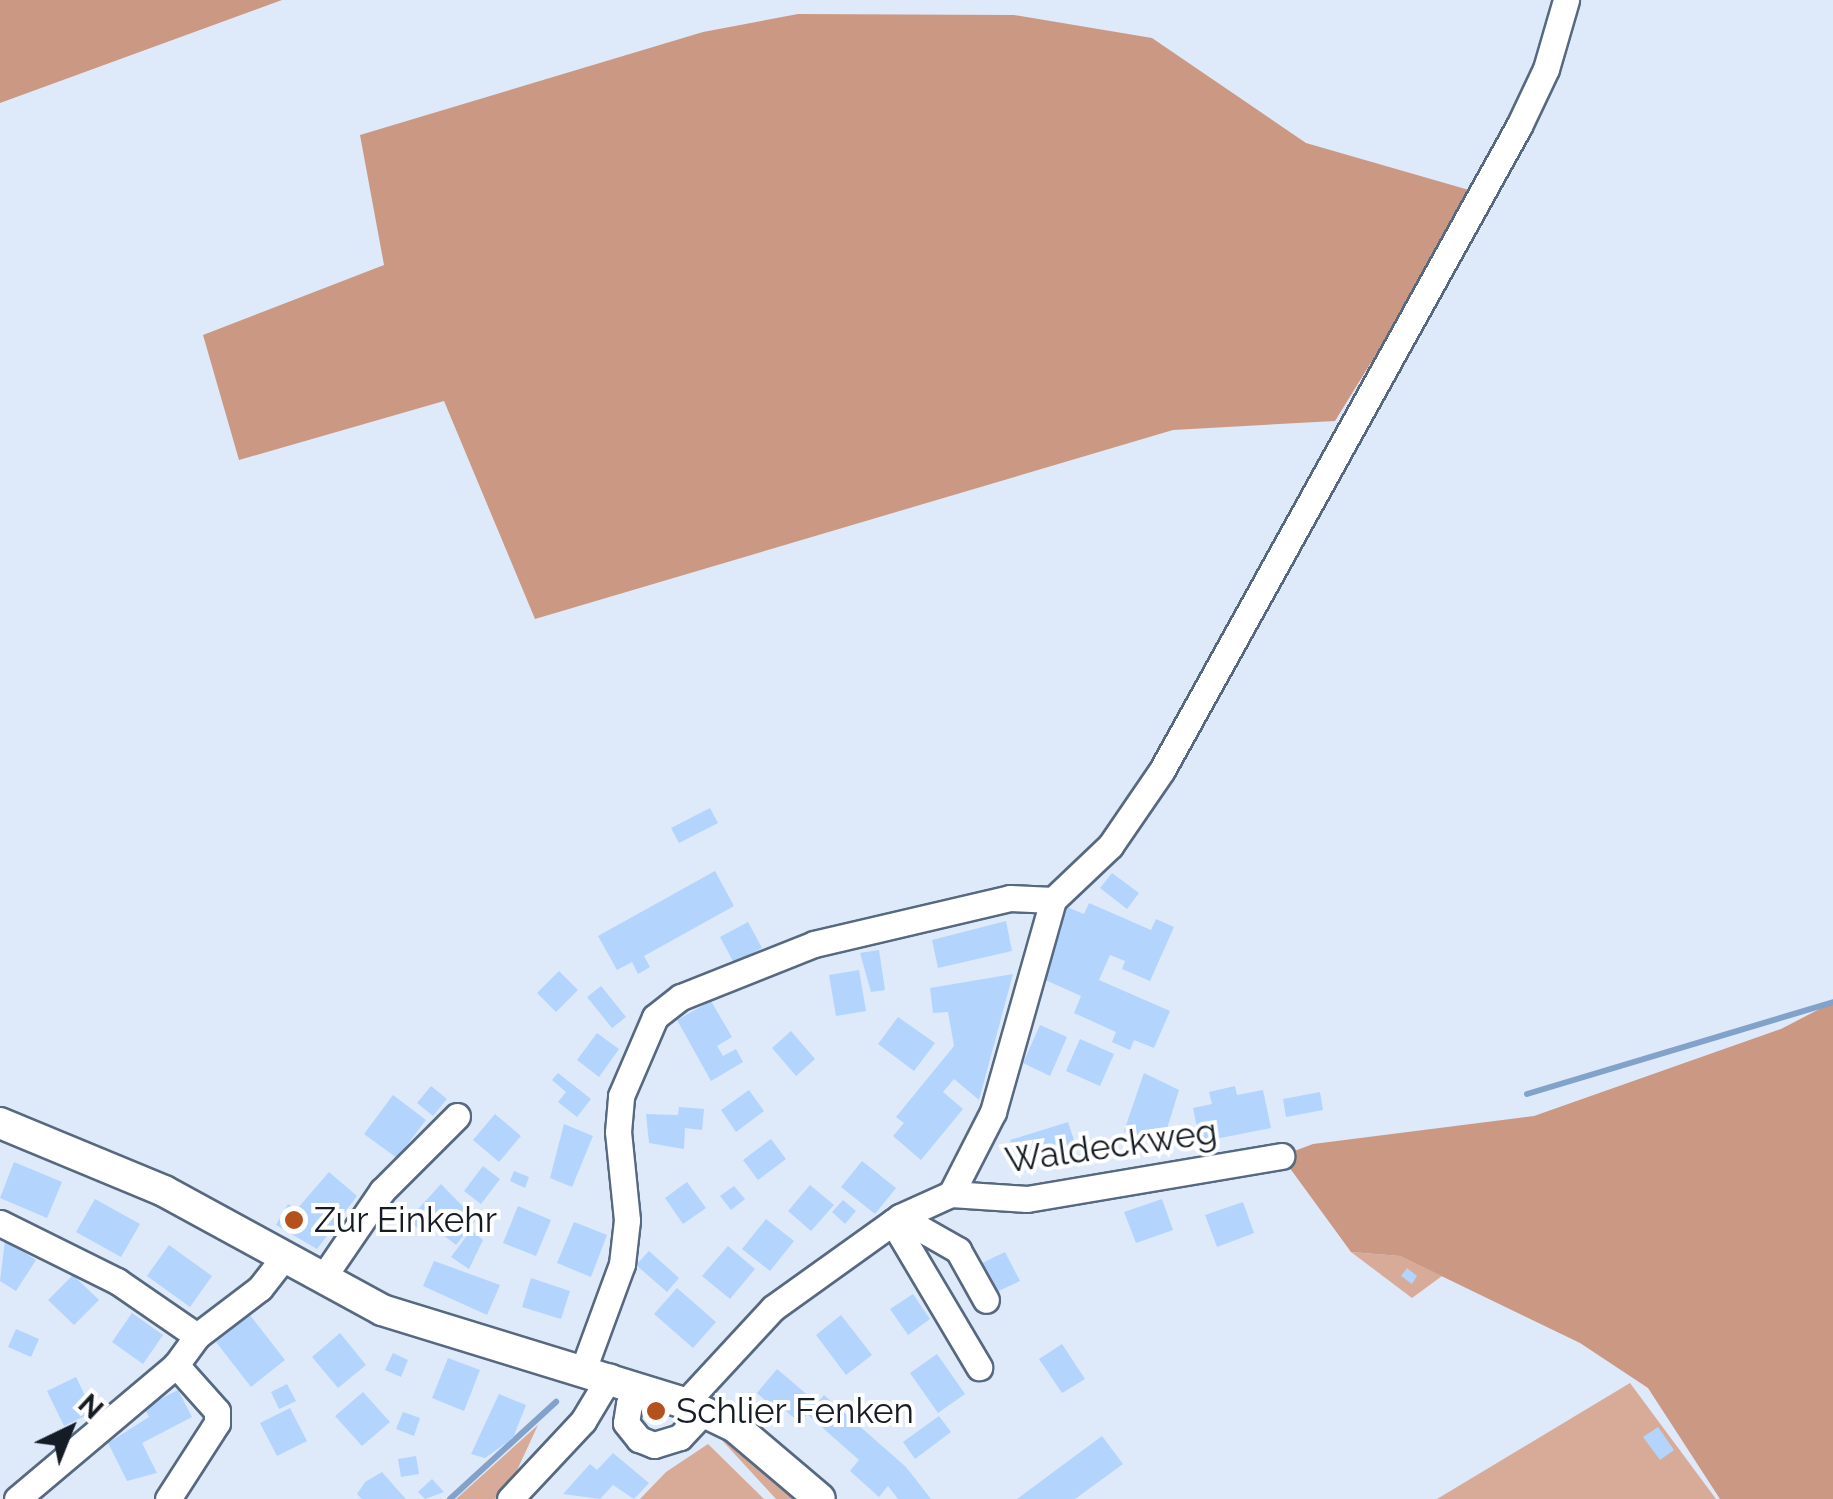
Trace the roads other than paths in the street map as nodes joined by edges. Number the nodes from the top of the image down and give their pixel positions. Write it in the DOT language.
graph roads {
  1 [pos="1566,0"];
  2 [pos="1053,900"];
  3 [pos="457,1116"];
  4 [pos="0,1123"];
  5 [pos="1281,1156"];
  6 [pos="951,1194"];
  7 [pos="896,1219"];
  8 [pos="0,1223"];
  9 [pos="284,1258"];
  10 [pos="322,1279"];
  11 [pos="986,1300"];
  12 [pos="197,1336"];
  13 [pos="176,1365"];
  14 [pos="979,1366"];
  15 [pos="596,1373"];
  16 [pos="644,1389"];
  17 [pos="694,1408"];
  18 [pos="17,1499"];
  19 [pos="168,1499"];
  20 [pos="510,1499"];
  21 [pos="820,1499"];
  1 -- 2 [label="street"];
  2 -- 6 [label="street"];
  2 -- 15 [label="street"];
  3 -- 10 [label="street"];
  4 -- 9 [label="main road"];
  5 -- 6 [label="street, Waldeckweg"];
  6 -- 7 [label="street"];
  7 -- 11 [label="street"];
  7 -- 14 [label="street"];
  7 -- 17 [label="street"];
  8 -- 12 [label="street"];
  9 -- 10 [label="main road"];
  9 -- 12 [label="street"];
  10 -- 15 [label="main road"];
  12 -- 13 [label="street"];
  13 -- 18 [label="street"];
  13 -- 19 [label="street"];
  15 -- 16 [label="main road"];
  15 -- 20 [label="street"];
  16 -- 17 [label="main road"];
  16 -- 17 [label="street"];
  17 -- 21 [label="main road"];
}
